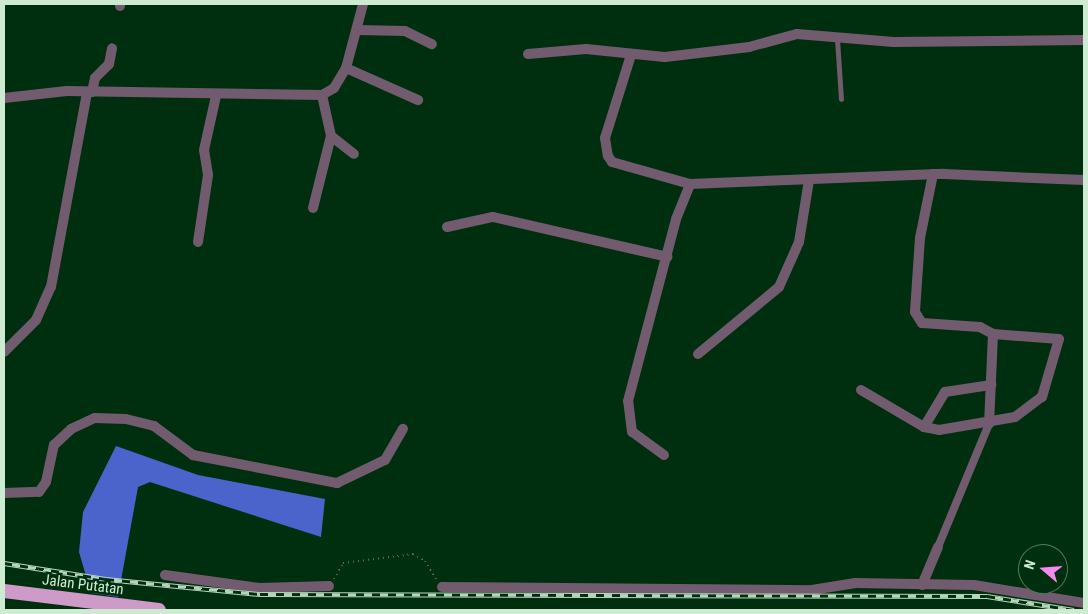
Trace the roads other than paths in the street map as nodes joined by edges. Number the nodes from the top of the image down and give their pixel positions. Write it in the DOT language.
graph roads {
  1 [pos="363,4"];
  2 [pos="358,30"];
  3 [pos="836,39"];
  4 [pos="1084,40"];
  5 [pos="432,44"];
  6 [pos="112,48"];
  7 [pos="528,54"];
  8 [pos="631,55"];
  9 [pos="346,68"];
  10 [pos="90,92"];
  11 [pos="322,95"];
  12 [pos="216,96"];
  13 [pos="4,98"];
  14 [pos="841,99"];
  15 [pos="418,100"];
  16 [pos="331,136"];
  17 [pos="354,154"];
  18 [pos="934,174"];
  19 [pos="809,180"];
  20 [pos="1084,180"];
  21 [pos="690,184"];
  22 [pos="313,208"];
  23 [pos="447,227"];
  24 [pos="198,242"];
  25 [pos="667,257"];
  26 [pos="993,334"];
  27 [pos="4,352"];
  28 [pos="698,354"];
  29 [pos="991,385"];
  30 [pos="861,390"];
  31 [pos="989,424"];
  32 [pos="924,427"];
  33 [pos="403,429"];
  34 [pos="664,455"];
  35 [pos="4,493"];
  36 [pos="938,547"];
  37 [pos="165,575"];
  38 [pos="922,585"];
  39 [pos="329,586"];
  40 [pos="442,587"];
  41 [pos="4,591"];
  42 [pos="1084,603"];
  43 [pos="159,610"];
  1 -- 2 [label="street"];
  2 -- 5 [label="street"];
  2 -- 9 [label="street"];
  3 -- 4 [label="street"];
  3 -- 8 [label="street"];
  3 -- 14 [label="lane"];
  6 -- 10 [label="street"];
  7 -- 8 [label="street"];
  8 -- 21 [label="street"];
  9 -- 11 [label="street"];
  9 -- 15 [label="street"];
  10 -- 12 [label="street"];
  10 -- 13 [label="street"];
  10 -- 27 [label="street"];
  11 -- 12 [label="street"];
  11 -- 16 [label="street"];
  12 -- 24 [label="street"];
  16 -- 17 [label="street"];
  16 -- 22 [label="street"];
  18 -- 19 [label="street"];
  18 -- 20 [label="street"];
  18 -- 26 [label="street"];
  19 -- 21 [label="street"];
  19 -- 28 [label="street"];
  21 -- 25 [label="street"];
  23 -- 25 [label="street"];
  25 -- 34 [label="street"];
  26 -- 29 [label="street"];
  26 -- 31 [label="street"];
  29 -- 31 [label="street"];
  29 -- 32 [label="street"];
  30 -- 32 [label="street"];
  31 -- 32 [label="street"];
  31 -- 36 [label="street"];
  33 -- 35 [label="street"];
  36 -- 38 [label="street"];
  37 -- 39 [label="street"];
  38 -- 40 [label="street"];
  38 -- 42 [label="street"];
  41 -- 43 [label="highway, Jalan Putatan"];
}
